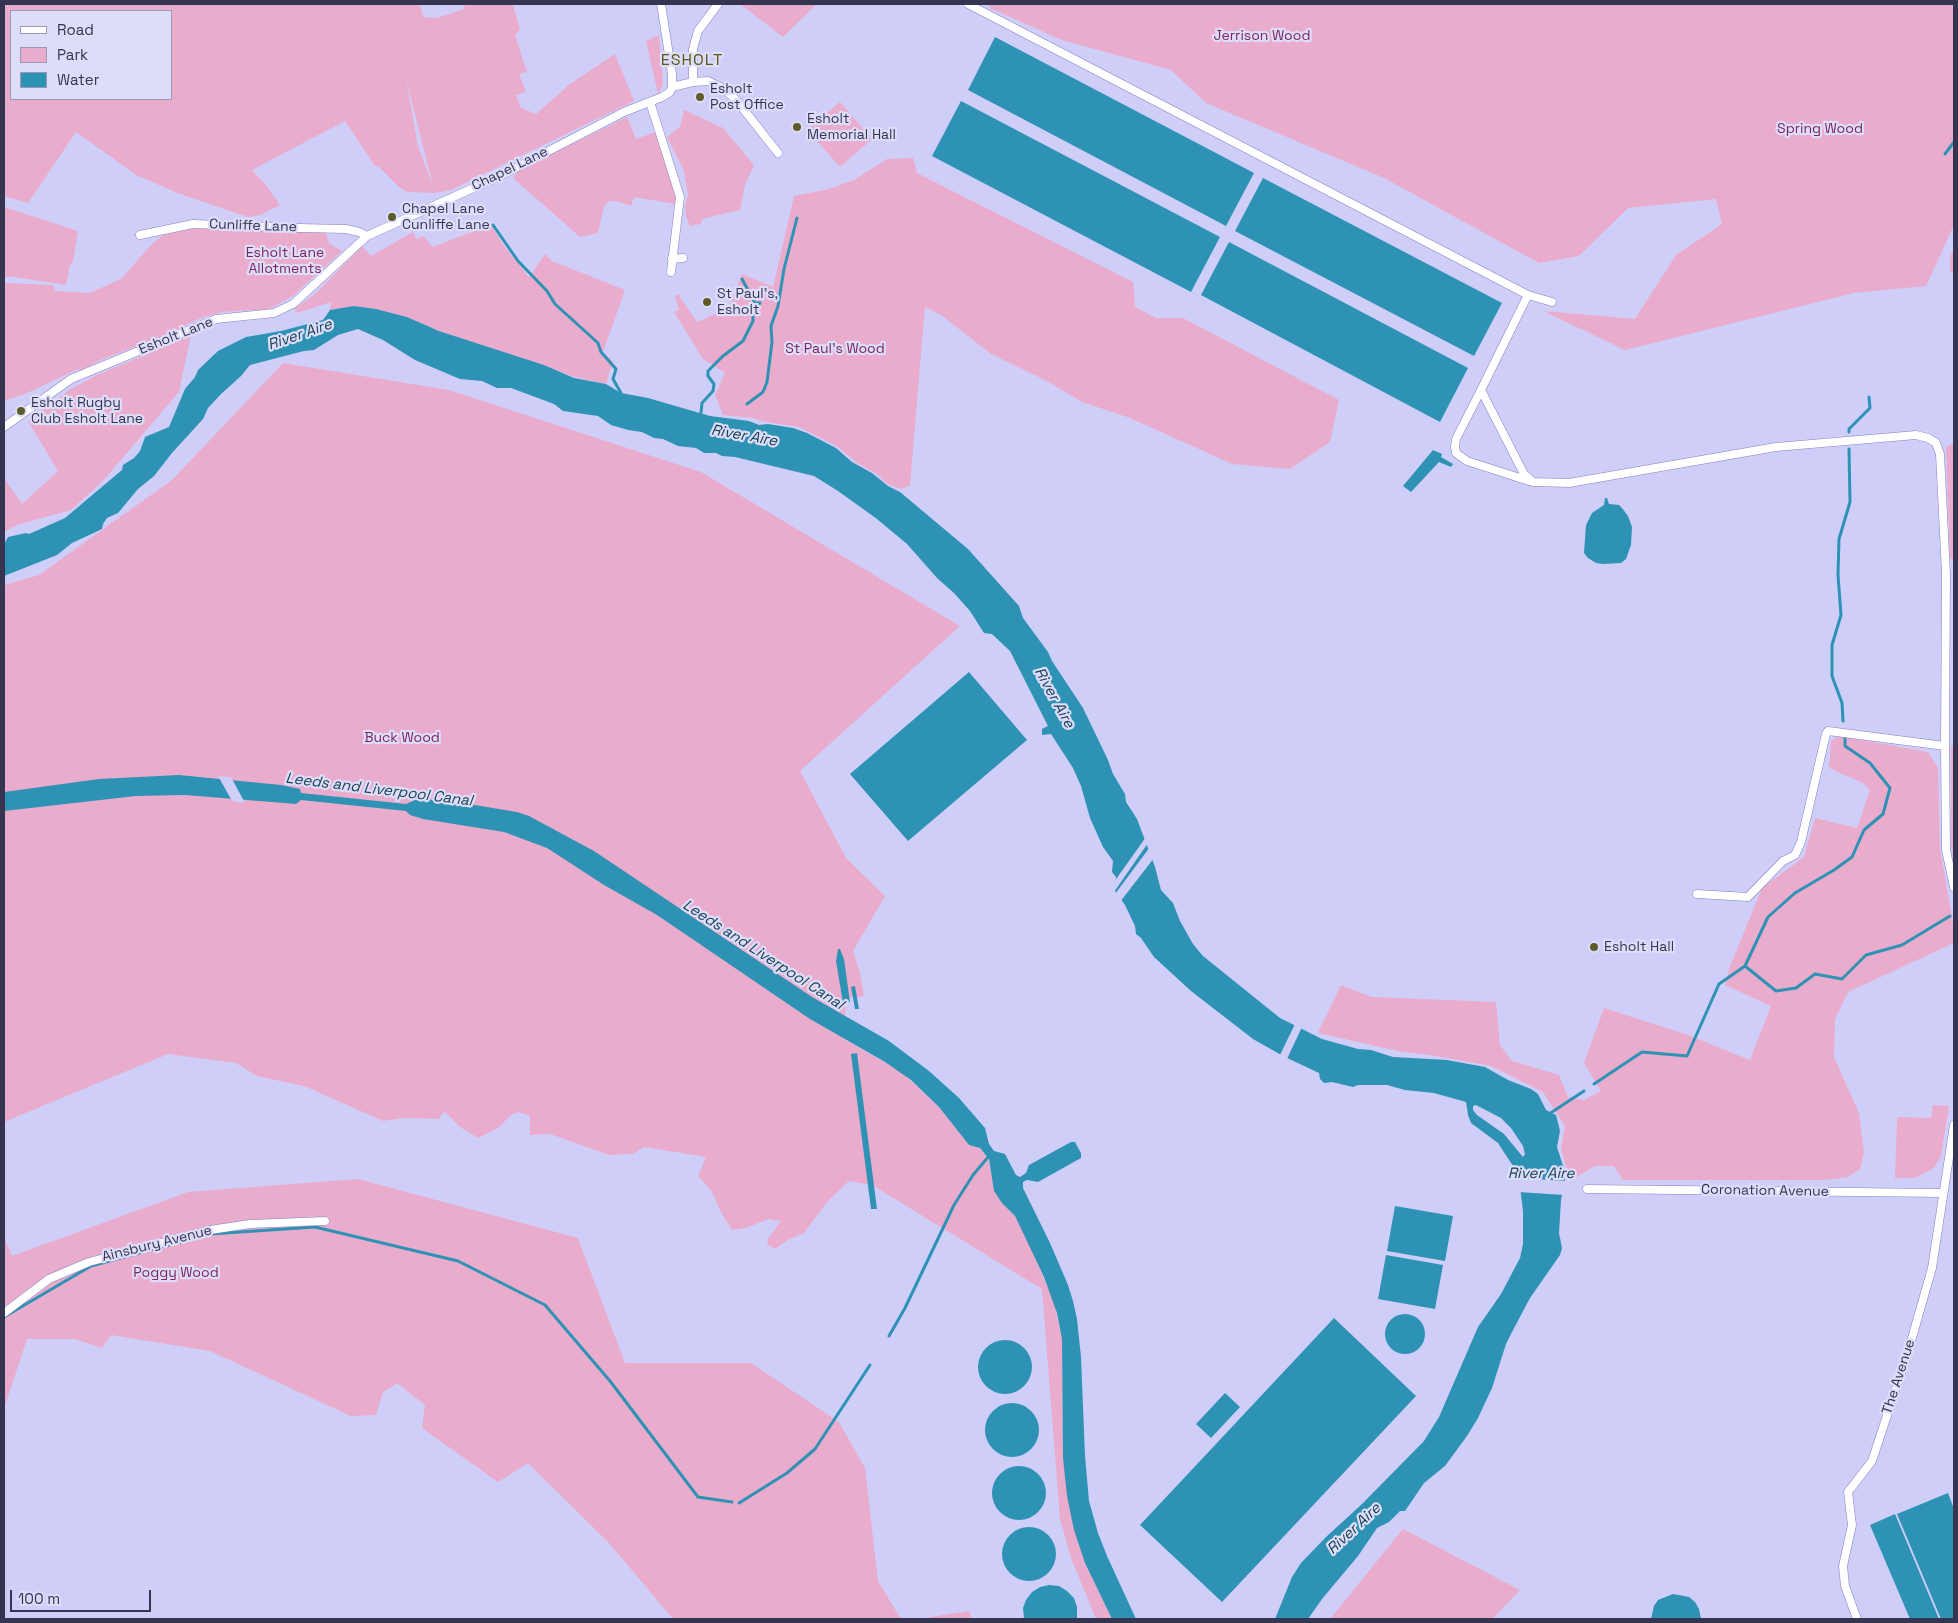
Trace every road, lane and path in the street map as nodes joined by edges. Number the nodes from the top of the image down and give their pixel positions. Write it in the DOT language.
graph roads {
  1 [pos="661,4"];
  2 [pos="718,4"];
  3 [pos="968,4"];
  4 [pos="693,82"];
  5 [pos="672,87"];
  6 [pos="650,102"];
  7 [pos="778,153"];
  8 [pos="140,235"];
  9 [pos="367,236"];
  10 [pos="347,254"];
  11 [pos="683,258"];
  12 [pos="672,259"];
  13 [pos="671,272"];
  14 [pos="1528,295"];
  15 [pos="1552,302"];
  16 [pos="1482,390"];
  17 [pos="4,426"];
  18 [pos="1533,482"];
  19 [pos="1945,746"];
  20 [pos="1954,887"];
  21 [pos="1697,894"];
  22 [pos="1954,1125"];
  23 [pos="1587,1189"];
  24 [pos="1943,1193"];
  25 [pos="325,1221"];
  26 [pos="4,1313"];
  27 [pos="1858,1619"];
  1 -- 5 [label="street"];
  2 -- 4 [label="street"];
  3 -- 14 [label="street"];
  4 -- 5 [label="street"];
  4 -- 7 [label="street"];
  5 -- 6 [label="street, Chapel Lane"];
  6 -- 9 [label="street, Chapel Lane"];
  6 -- 12 [label="street"];
  8 -- 9 [label="street, Cunliffe Lane"];
  9 -- 10 [label="street, Chapel Lane"];
  10 -- 17 [label="street, Esholt Lane"];
  11 -- 12 [label="street"];
  12 -- 13 [label="street"];
  14 -- 15 [label="street"];
  14 -- 16 [label="street"];
  16 -- 18 [label="street"];
  16 -- 18 [label="street"];
  18 -- 19 [label="street"];
  19 -- 20 [label="street"];
  19 -- 21 [label="street"];
  22 -- 24 [label="street, The Avenue"];
  23 -- 24 [label="street, Coronation Avenue"];
  24 -- 27 [label="street, The Avenue"];
  25 -- 26 [label="street, Ainsbury Avenue"];
}
